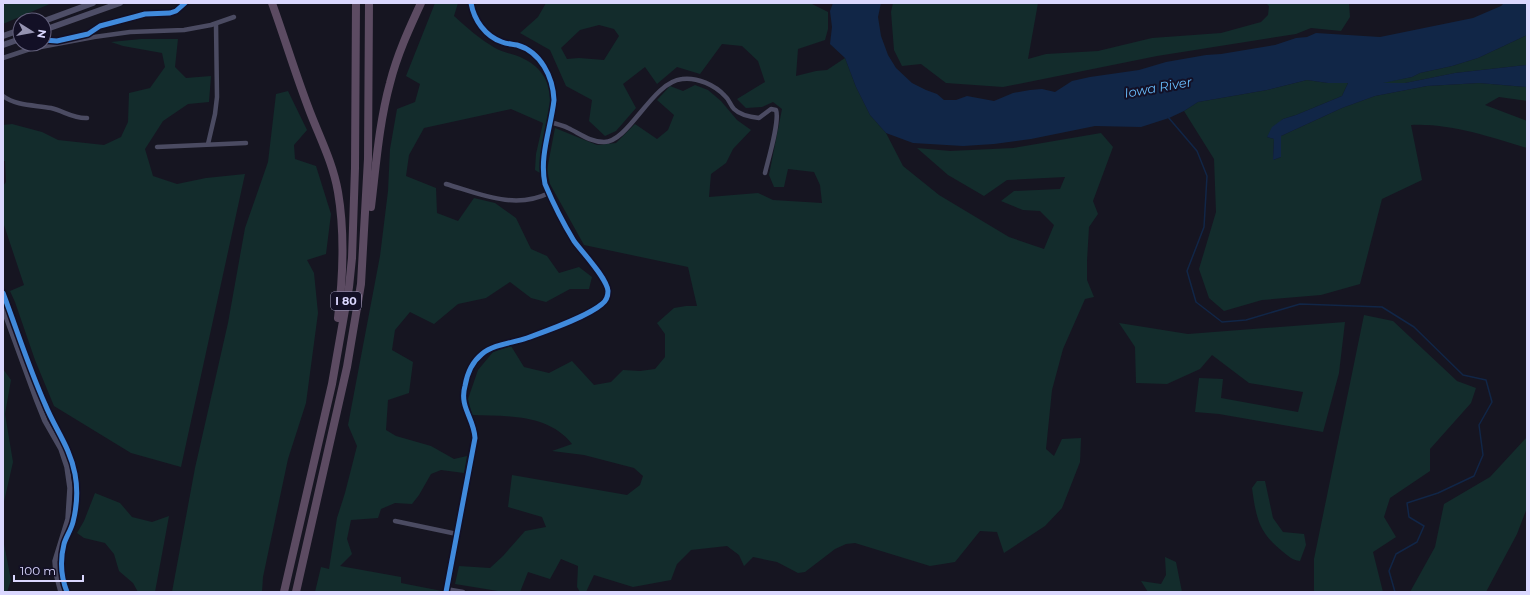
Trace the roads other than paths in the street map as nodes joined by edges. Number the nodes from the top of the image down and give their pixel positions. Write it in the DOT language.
graph roads {
  1 [pos="93,3"];
  2 [pos="120,3"];
  3 [pos="272,3"];
  4 [pos="356,3"];
  5 [pos="369,3"];
  6 [pos="421,3"];
  7 [pos="471,3"];
  8 [pos="234,17"];
  9 [pos="52,18"];
  10 [pos="216,24"];
  11 [pos="52,27"];
  12 [pos="3,58"];
  13 [pos="3,96"];
  14 [pos="87,118"];
  15 [pos="550,122"];
  16 [pos="246,143"];
  17 [pos="208,144"];
  18 [pos="157,147"];
  19 [pos="764,173"];
  20 [pos="446,184"];
  21 [pos="549,194"];
  22 [pos="361,284"];
  23 [pos="3,308"];
  24 [pos="332,384"];
  25 [pos="395,521"];
  26 [pos="457,534"];
  27 [pos="446,590"];
  28 [pos="61,592"];
  29 [pos="284,592"];
  30 [pos="296,592"];
  31 [pos="463,592"];
  1 -- 9 [label="main road"];
  2 -- 11 [label="main road"];
  3 -- 24 [label="highway"];
  4 -- 24 [label="highway, I 80"];
  5 -- 22 [label="highway, I 80"];
  6 -- 22 [label="highway"];
  7 -- 15 [label="street"];
  8 -- 10 [label="street"];
  10 -- 12 [label="street"];
  10 -- 17 [label="street"];
  13 -- 14 [label="street"];
  15 -- 19 [label="street"];
  15 -- 21 [label="street"];
  16 -- 17 [label="street"];
  17 -- 18 [label="street"];
  20 -- 21 [label="street"];
  21 -- 26 [label="street"];
  22 -- 30 [label="highway, I 80"];
  23 -- 28 [label="street"];
  24 -- 29 [label="highway, I 80"];
  25 -- 26 [label="street"];
  26 -- 27 [label="street"];
  27 -- 31 [label="street"];
}
